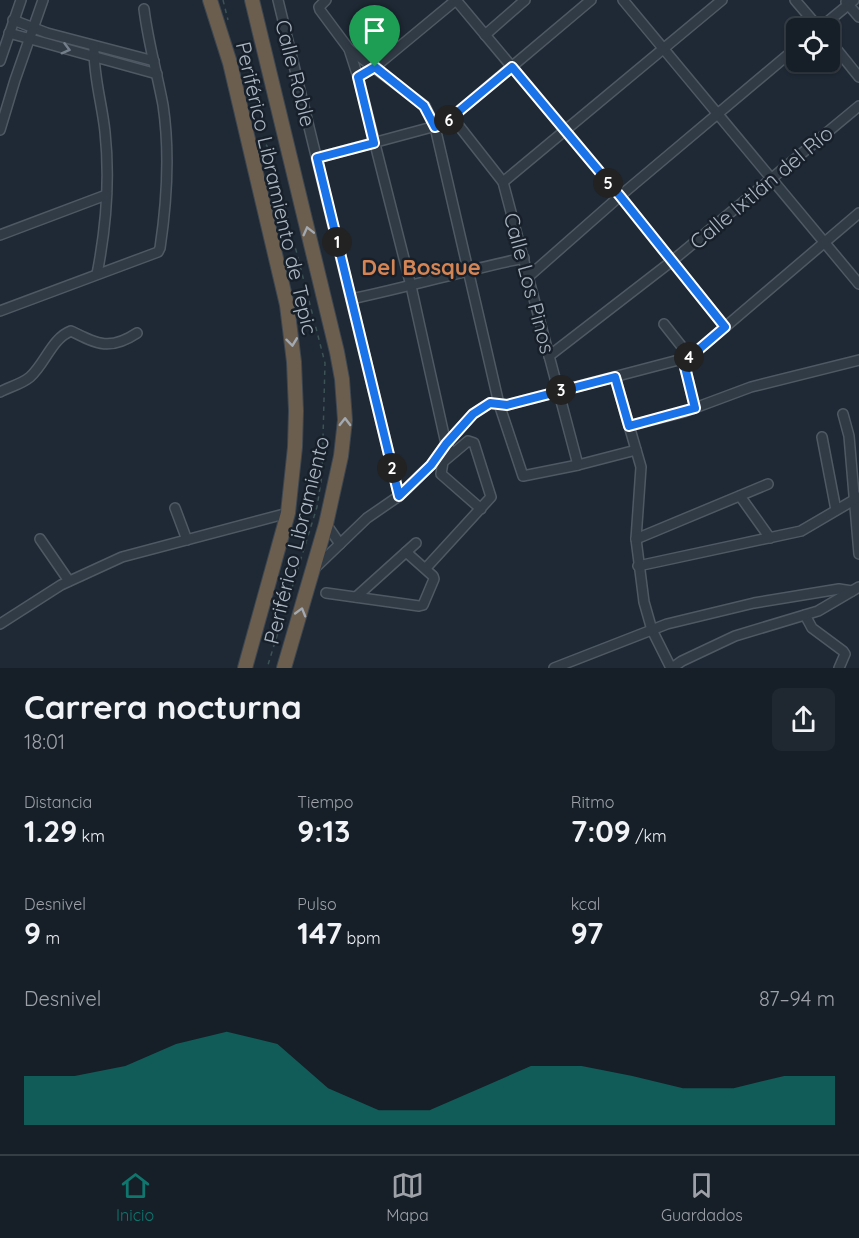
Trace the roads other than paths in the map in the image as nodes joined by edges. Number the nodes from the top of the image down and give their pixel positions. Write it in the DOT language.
graph roads {
  1 [pos="21,0"];
  2 [pos="43,0"];
  3 [pos="252,0"];
  4 [pos="278,0"];
  5 [pos="456,0"];
  6 [pos="525,0"];
  7 [pos="591,0"];
  8 [pos="623,0"];
  9 [pos="722,0"];
  10 [pos="795,0"];
  11 [pos="210,1"];
  12 [pos="323,2"];
  13 [pos="849,2"];
  14 [pos="144,9"];
  15 [pos="859,17"];
  16 [pos="810,18"];
  17 [pos="831,18"];
  18 [pos="13,20"];
  19 [pos="34,27"];
  20 [pos="9,33"];
  21 [pos="485,34"];
  22 [pos="29,39"];
  23 [pos="94,46"];
  24 [pos="664,48"];
  25 [pos="349,49"];
  26 [pos="840,53"];
  27 [pos="94,56"];
  28 [pos="786,56"];
  29 [pos="0,61"];
  30 [pos="154,61"];
  31 [pos="375,67"];
  32 [pos="512,67"];
  33 [pos="157,74"];
  34 [pos="859,76"];
  35 [pos="358,77"];
  36 [pos="859,106"];
  37 [pos="717,114"];
  38 [pos="452,117"];
  39 [pos="435,127"];
  40 [pos="0,130"];
  41 [pos="564,131"];
  42 [pos="374,143"];
  43 [pos="317,158"];
  44 [pos="772,179"];
  45 [pos="503,182"];
  46 [pos="106,195"];
  47 [pos="620,196"];
  48 [pos="859,213"];
  49 [pos="0,236"];
  50 [pos="825,243"];
  51 [pos="524,258"];
  52 [pos="672,261"];
  53 [pos="468,270"];
  54 [pos="97,274"];
  55 [pos="528,277"];
  56 [pos="859,284"];
  57 [pos="411,286"];
  58 [pos="351,299"];
  59 [pos="0,310"];
  60 [pos="664,324"];
  61 [pos="725,327"];
  62 [pos="137,333"];
  63 [pos="549,356"];
  64 [pos="687,358"];
  65 [pos="859,360"];
  66 [pos="615,377"];
  67 [pos="559,391"];
  68 [pos="0,393"];
  69 [pos="499,404"];
  70 [pos="695,408"];
  71 [pos="843,414"];
  72 [pos="629,426"];
  73 [pos="822,437"];
  74 [pos="446,444"];
  75 [pos="636,450"];
  76 [pos="452,453"];
  77 [pos="578,465"];
  78 [pos="768,484"];
  79 [pos="399,496"];
  80 [pos="740,496"];
  81 [pos="856,499"];
  82 [pos="175,508"];
  83 [pos="481,509"];
  84 [pos="836,510"];
  85 [pos="288,513"];
  86 [pos="326,524"];
  87 [pos="770,538"];
  88 [pos="40,539"];
  89 [pos="636,539"];
  90 [pos="187,540"];
  91 [pos="416,543"];
  92 [pos="340,544"];
  93 [pos="406,552"];
  94 [pos="859,554"];
  95 [pos="638,566"];
  96 [pos="426,568"];
  97 [pos="313,570"];
  98 [pos="69,581"];
  99 [pos="856,589"];
  100 [pos="326,593"];
  101 [pos="356,597"];
  102 [pos="805,615"];
  103 [pos="0,624"];
  104 [pos="652,630"];
  105 [pos="245,668"];
  106 [pos="284,668"];
  107 [pos="554,668"];
  108 [pos="672,668"];
  109 [pos="839,668"];
  1 -- 18 [label="street"];
  2 -- 19 [label="street"];
  86 -- 3 [label="highway, Periférico Libramiento, one-way"];
  4 -- 43 [label="street, Calle Roble"];
  5 -- 21 [label="street"];
  5 -- 31 [label="street"];
  6 -- 21 [label="street"];
  7 -- 32 [label="street"];
  8 -- 24 [label="street"];
  9 -- 24 [label="street"];
  10 -- 16 [label="street"];
  11 -- 85 [label="highway, Periférico Libramiento de Tepic, one-way"];
  12 -- 25 [label="street"];
  13 -- 15 [label="street"];
  13 -- 17 [label="street"];
  14 -- 30 [label="street"];
  18 -- 19 [label="street"];
  18 -- 20 [label="street"];
  19 -- 22 [label="street"];
  19 -- 23 [label="street"];
  20 -- 22 [label="street"];
  20 -- 29 [label="street"];
  21 -- 32 [label="street"];
  22 -- 27 [label="street, one-way"];
  22 -- 40 [label="street"];
  23 -- 27 [label="street"];
  23 -- 30 [label="street"];
  24 -- 37 [label="street"];
  24 -- 41 [label="street"];
  25 -- 31 [label="street"];
  25 -- 35 [label="street"];
  26 -- 34 [label="street"];
  27 -- 33 [label="street"];
  27 -- 46 [label="street"];
  28 -- 37 [label="street"];
  30 -- 33 [label="street"];
  31 -- 35 [label="street"];
  31 -- 39 [label="street"];
  32 -- 38 [label="street"];
  32 -- 41 [label="street"];
  33 -- 54 [label="street"];
  35 -- 42 [label="street"];
  36 -- 44 [label="street, Calle Ixtlán del Río"];
  37 -- 44 [label="street"];
  37 -- 47 [label="street"];
  38 -- 39 [label="street"];
  38 -- 45 [label="street, Calle Los Pinos"];
  39 -- 42 [label="street"];
  39 -- 53 [label="street"];
  41 -- 45 [label="street"];
  41 -- 47 [label="street"];
  42 -- 43 [label="street"];
  42 -- 57 [label="street"];
  43 -- 58 [label="street, Calle Roble"];
  44 -- 50 [label="street"];
  44 -- 52 [label="street, Calle Ixtlán del Río"];
  45 -- 51 [label="street, Calle Los Pinos"];
  46 -- 49 [label="street"];
  46 -- 54 [label="street"];
  47 -- 52 [label="street"];
  47 -- 55 [label="street"];
  48 -- 50 [label="street"];
  50 -- 56 [label="street"];
  50 -- 61 [label="street"];
  51 -- 53 [label="street"];
  51 -- 55 [label="street, Calle Los Pinos"];
  52 -- 61 [label="street"];
  52 -- 63 [label="street, Calle Ixtlán del Río"];
  53 -- 57 [label="street"];
  53 -- 69 [label="street"];
  54 -- 59 [label="street"];
  55 -- 63 [label="street, Calle Los Pinos"];
  57 -- 58 [label="street"];
  57 -- 74 [label="street"];
  58 -- 79 [label="street, Calle Roble"];
  60 -- 64 [label="street"];
  61 -- 64 [label="street"];
  62 -- 68 [label="street"];
  63 -- 67 [label="street, Calle Los Pinos"];
  64 -- 66 [label="street"];
  64 -- 70 [label="street"];
  65 -- 70 [label="street"];
  66 -- 67 [label="street"];
  66 -- 72 [label="street"];
  67 -- 69 [label="street"];
  67 -- 77 [label="street, Calle Los Pinos"];
  69 -- 74 [label="street"];
  69 -- 77 [label="street"];
  70 -- 72 [label="street"];
  71 -- 81 [label="street"];
  72 -- 75 [label="street"];
  73 -- 84 [label="street"];
  74 -- 76 [label="street"];
  74 -- 79 [label="street"];
  75 -- 77 [label="street"];
  75 -- 89 [label="street"];
  76 -- 83 [label="street"];
  76 -- 83 [label="street"];
  78 -- 80 [label="street"];
  79 -- 92 [label="street"];
  80 -- 87 [label="street"];
  80 -- 89 [label="street"];
  81 -- 84 [label="street"];
  81 -- 94 [label="street"];
  82 -- 90 [label="street"];
  83 -- 96 [label="street"];
  84 -- 87 [label="street"];
  85 -- 90 [label="street"];
  85 -- 105 [label="highway, Periférico Libramiento de Tepic"];
  86 -- 92 [label="street"];
  86 -- 97 [label="highway, Periférico Libramiento"];
  87 -- 95 [label="street"];
  88 -- 98 [label="street"];
  89 -- 95 [label="street"];
  90 -- 98 [label="street"];
  91 -- 93 [label="street"];
  92 -- 97 [label="street"];
  93 -- 96 [label="street"];
  93 -- 101 [label="street"];
  95 -- 104 [label="street"];
  96 -- 101 [label="street"];
  106 -- 97 [label="highway, Periférico Libramiento, one-way"];
  98 -- 103 [label="street"];
  99 -- 102 [label="street"];
  99 -- 104 [label="street"];
  100 -- 101 [label="street"];
  102 -- 108 [label="street"];
  102 -- 109 [label="street"];
  104 -- 107 [label="street"];
  104 -- 108 [label="street"];
}
